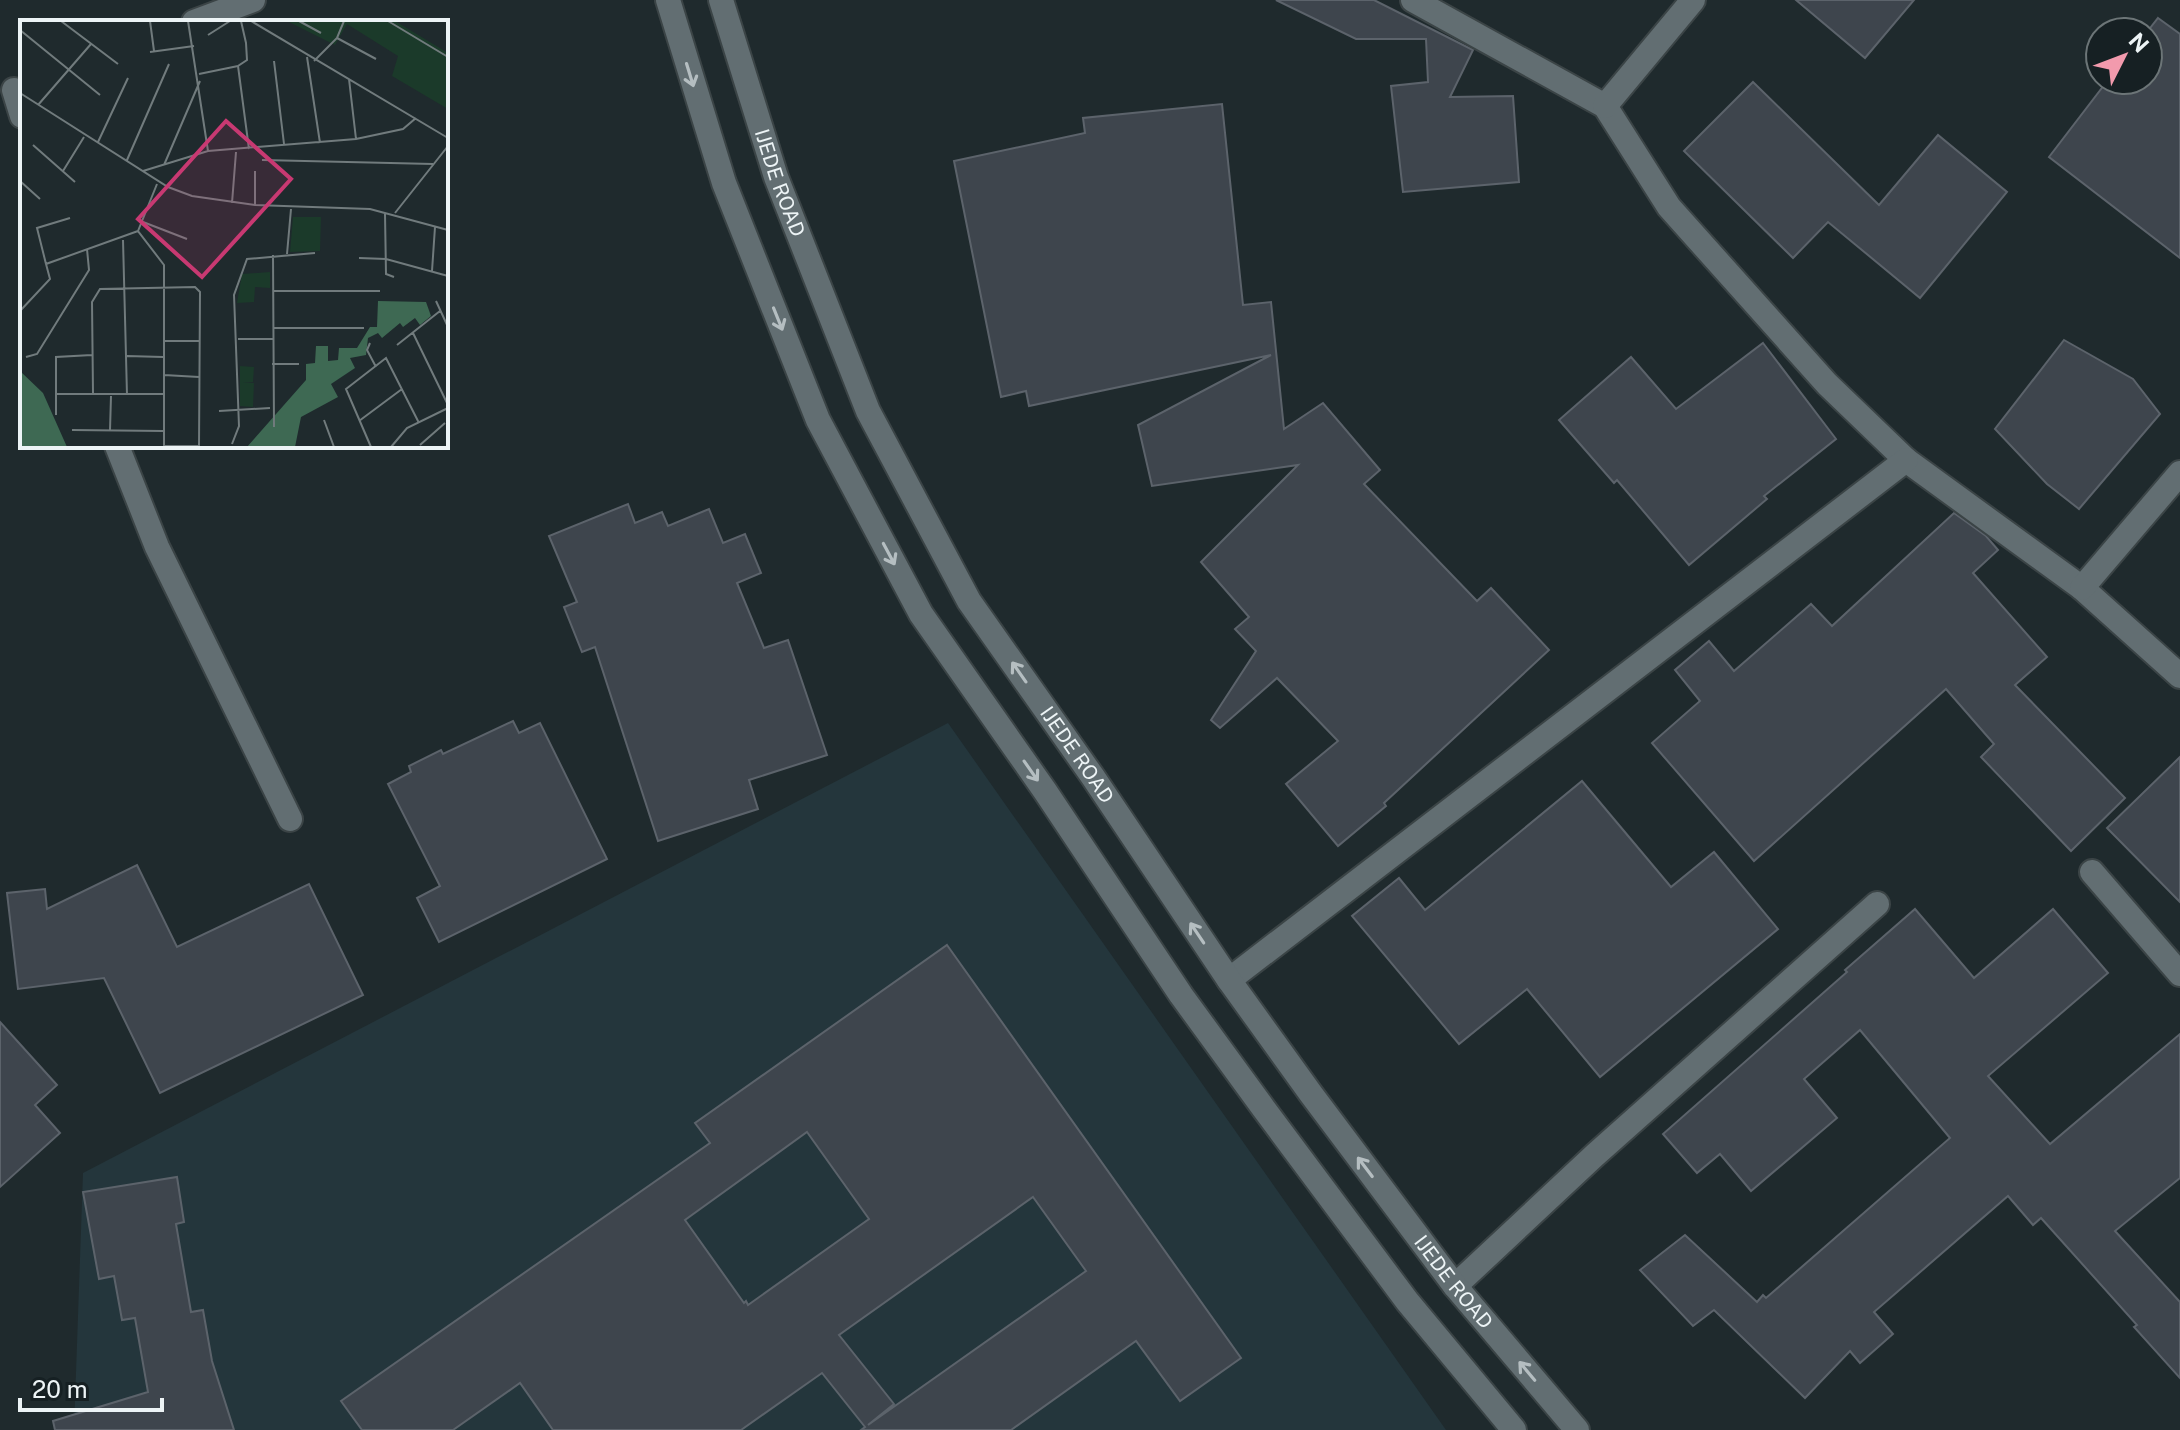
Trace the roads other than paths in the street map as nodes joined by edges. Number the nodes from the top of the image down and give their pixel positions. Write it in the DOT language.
graph roads {
  1 [pos="253,0"];
  2 [pos="668,0"];
  3 [pos="721,0"];
  4 [pos="1413,0"];
  5 [pos="1693,0"];
  6 [pos="199,20"];
  7 [pos="12,90"];
  8 [pos="1605,106"];
  9 [pos="20,111"];
  10 [pos="118,448"];
  11 [pos="1906,460"];
  12 [pos="2180,473"];
  13 [pos="2082,588"];
  14 [pos="2180,676"];
  15 [pos="290,819"];
  16 [pos="2092,872"];
  17 [pos="1877,904"];
  18 [pos="2180,974"];
  19 [pos="1229,980"];
  20 [pos="1455,1286"];
  21 [pos="1514,1430"];
  22 [pos="1577,1430"];
  1 -- 6 [label="street"];
  2 -- 21 [label="street, one-way"];
  19 -- 3 [label="street, IJEDE ROAD, one-way"];
  4 -- 8 [label="street"];
  5 -- 8 [label="street"];
  7 -- 9 [label="street"];
  8 -- 11 [label="street"];
  10 -- 15 [label="street"];
  11 -- 13 [label="street"];
  11 -- 19 [label="street"];
  12 -- 13 [label="street"];
  13 -- 14 [label="street"];
  16 -- 18 [label="street"];
  17 -- 20 [label="street"];
  20 -- 19 [label="street, IJEDE ROAD, one-way"];
  22 -- 20 [label="street, IJEDE ROAD, one-way"];
}
